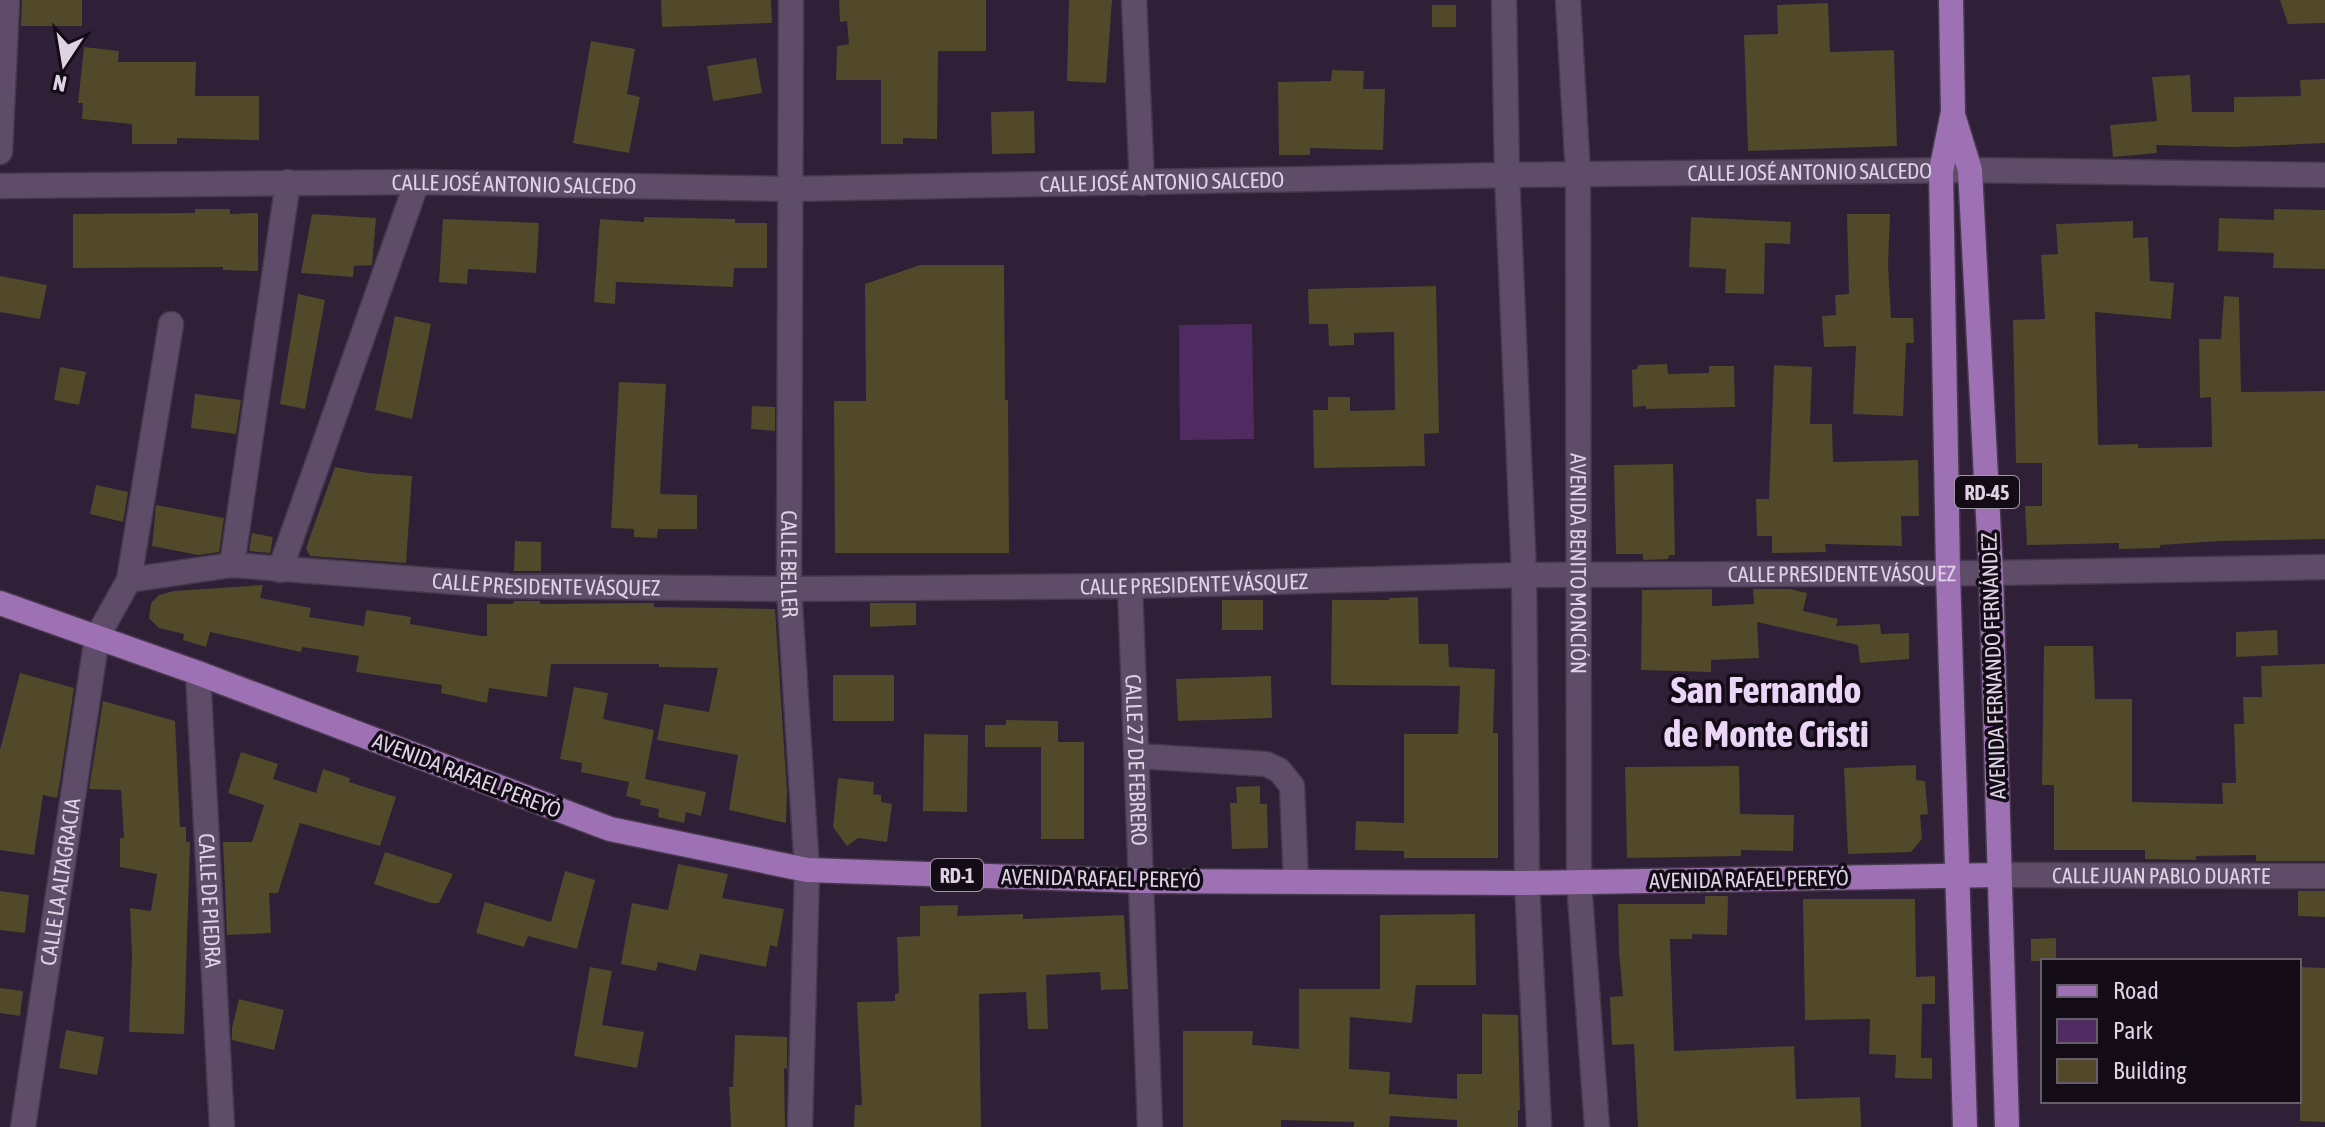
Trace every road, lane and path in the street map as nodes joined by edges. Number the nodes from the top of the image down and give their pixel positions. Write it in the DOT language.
graph roads {
  1 [pos="7,0"];
  2 [pos="791,0"];
  3 [pos="1134,0"];
  4 [pos="1504,0"];
  5 [pos="1568,0"];
  6 [pos="1951,0"];
  7 [pos="1953,112"];
  8 [pos="0,152"];
  9 [pos="1970,170"];
  10 [pos="1941,171"];
  11 [pos="1578,174"];
  12 [pos="1507,175"];
  13 [pos="2325,175"];
  14 [pos="288,182"];
  15 [pos="417,182"];
  16 [pos="1142,183"];
  17 [pos="0,186"];
  18 [pos="790,189"];
  19 [pos="171,324"];
  20 [pos="232,565"];
  21 [pos="2325,567"];
  22 [pos="280,570"];
  23 [pos="1948,572"];
  24 [pos="1991,573"];
  25 [pos="1524,575"];
  26 [pos="1579,577"];
  27 [pos="129,580"];
  28 [pos="1130,586"];
  29 [pos="789,589"];
  30 [pos="0,603"];
  31 [pos="97,637"];
  32 [pos="198,673"];
  33 [pos="1137,756"];
  34 [pos="807,870"];
  35 [pos="1959,875"];
  36 [pos="1999,875"];
  37 [pos="2325,876"];
  38 [pos="1142,881"];
  39 [pos="1296,881"];
  40 [pos="1579,882"];
  41 [pos="1527,883"];
  42 [pos="23,1127"];
  43 [pos="222,1127"];
  44 [pos="800,1127"];
  45 [pos="1150,1127"];
  46 [pos="1539,1127"];
  47 [pos="1597,1127"];
  48 [pos="1965,1127"];
  49 [pos="2007,1127"];
  1 -- 8 [label="street"];
  2 -- 18 [label="street, CALLE BELLER"];
  3 -- 16 [label="street"];
  4 -- 12 [label="street"];
  5 -- 11 [label="street, AVENIDA BENITO MONCIÓN"];
  6 -- 7 [label="main road, AVENIDA FERNANDO FERNÁNDEZ / RD-45"];
  7 -- 9 [label="main road, AVENIDA FERNANDO FERNÁNDEZ / RD-45"];
  7 -- 10 [label="main road, AVENIDA FERNANDO FERNÁNDEZ / RD-45"];
  9 -- 10 [label="street, CALLE JOSÉ ANTONIO SALCEDO"];
  9 -- 13 [label="street, CALLE JOSÉ ANTONIO SALCEDO"];
  9 -- 24 [label="main road, AVENIDA FERNANDO FERNÁNDEZ / RD-45"];
  10 -- 11 [label="street, CALLE JOSÉ ANTONIO SALCEDO"];
  10 -- 23 [label="main road, AVENIDA FERNANDO FERNÁNDEZ / RD-45"];
  11 -- 12 [label="street, CALLE JOSÉ ANTONIO SALCEDO"];
  11 -- 26 [label="street, AVENIDA BENITO MONCIÓN"];
  12 -- 16 [label="street, CALLE JOSÉ ANTONIO SALCEDO"];
  12 -- 25 [label="street"];
  14 -- 15 [label="street, CALLE JOSÉ ANTONIO SALCEDO"];
  14 -- 17 [label="street, CALLE JOSÉ ANTONIO SALCEDO"];
  14 -- 20 [label="street"];
  15 -- 18 [label="street, CALLE JOSÉ ANTONIO SALCEDO"];
  15 -- 22 [label="street"];
  16 -- 18 [label="street, CALLE JOSÉ ANTONIO SALCEDO"];
  18 -- 29 [label="street, CALLE BELLER"];
  19 -- 27 [label="street"];
  20 -- 22 [label="street, CALLE PRESIDENTE VÁSQUEZ"];
  20 -- 27 [label="street, CALLE PRESIDENTE VÁSQUEZ"];
  21 -- 24 [label="street, CALLE PRESIDENTE VÁSQUEZ"];
  22 -- 29 [label="street, CALLE PRESIDENTE VÁSQUEZ"];
  23 -- 24 [label="street, CALLE PRESIDENTE VÁSQUEZ"];
  23 -- 26 [label="street, CALLE PRESIDENTE VÁSQUEZ"];
  23 -- 35 [label="main road, AVENIDA FERNANDO FERNÁNDEZ / RD-45"];
  24 -- 36 [label="main road, AVENIDA FERNANDO FERNÁNDEZ / RD-45"];
  25 -- 26 [label="street, CALLE PRESIDENTE VÁSQUEZ"];
  25 -- 28 [label="street, CALLE PRESIDENTE VÁSQUEZ"];
  25 -- 41 [label="street"];
  26 -- 40 [label="street, AVENIDA BENITO MONCIÓN"];
  27 -- 31 [label="street"];
  28 -- 29 [label="street, CALLE PRESIDENTE VÁSQUEZ"];
  28 -- 33 [label="street, CALLE 27 DE FEBRERO"];
  29 -- 34 [label="street, CALLE BELLER"];
  30 -- 31 [label="main road, AVENIDA RAFAEL PEREYÓ / RD-1"];
  31 -- 32 [label="main road, AVENIDA RAFAEL PEREYÓ / RD-1"];
  31 -- 42 [label="street, CALLE LA ALTAGRACIA"];
  32 -- 34 [label="main road, AVENIDA RAFAEL PEREYÓ / RD-1"];
  32 -- 43 [label="street, CALLE DE PIEDRA"];
  33 -- 38 [label="street, CALLE 27 DE FEBRERO"];
  33 -- 39 [label="street"];
  34 -- 38 [label="main road, AVENIDA RAFAEL PEREYÓ / RD-1"];
  34 -- 44 [label="street, CALLE BELLER"];
  35 -- 36 [label="main road, RD-1"];
  35 -- 40 [label="main road, AVENIDA RAFAEL PEREYÓ / RD-1"];
  35 -- 48 [label="main road, AVENIDA FERNANDO FERNÁNDEZ / RD-45"];
  36 -- 37 [label="street, CALLE JUAN PABLO DUARTE / RD-1"];
  36 -- 49 [label="main road, AVENIDA FERNANDO FERNÁNDEZ / RD-45"];
  38 -- 39 [label="main road, AVENIDA RAFAEL PEREYÓ / RD-1"];
  38 -- 45 [label="street, CALLE 27 DE FEBRERO"];
  39 -- 41 [label="main road, AVENIDA RAFAEL PEREYÓ / RD-1"];
  40 -- 41 [label="main road, AVENIDA RAFAEL PEREYÓ / RD-1"];
  40 -- 47 [label="street, AVENIDA BENITO MONCIÓN"];
  41 -- 46 [label="street"];
}
